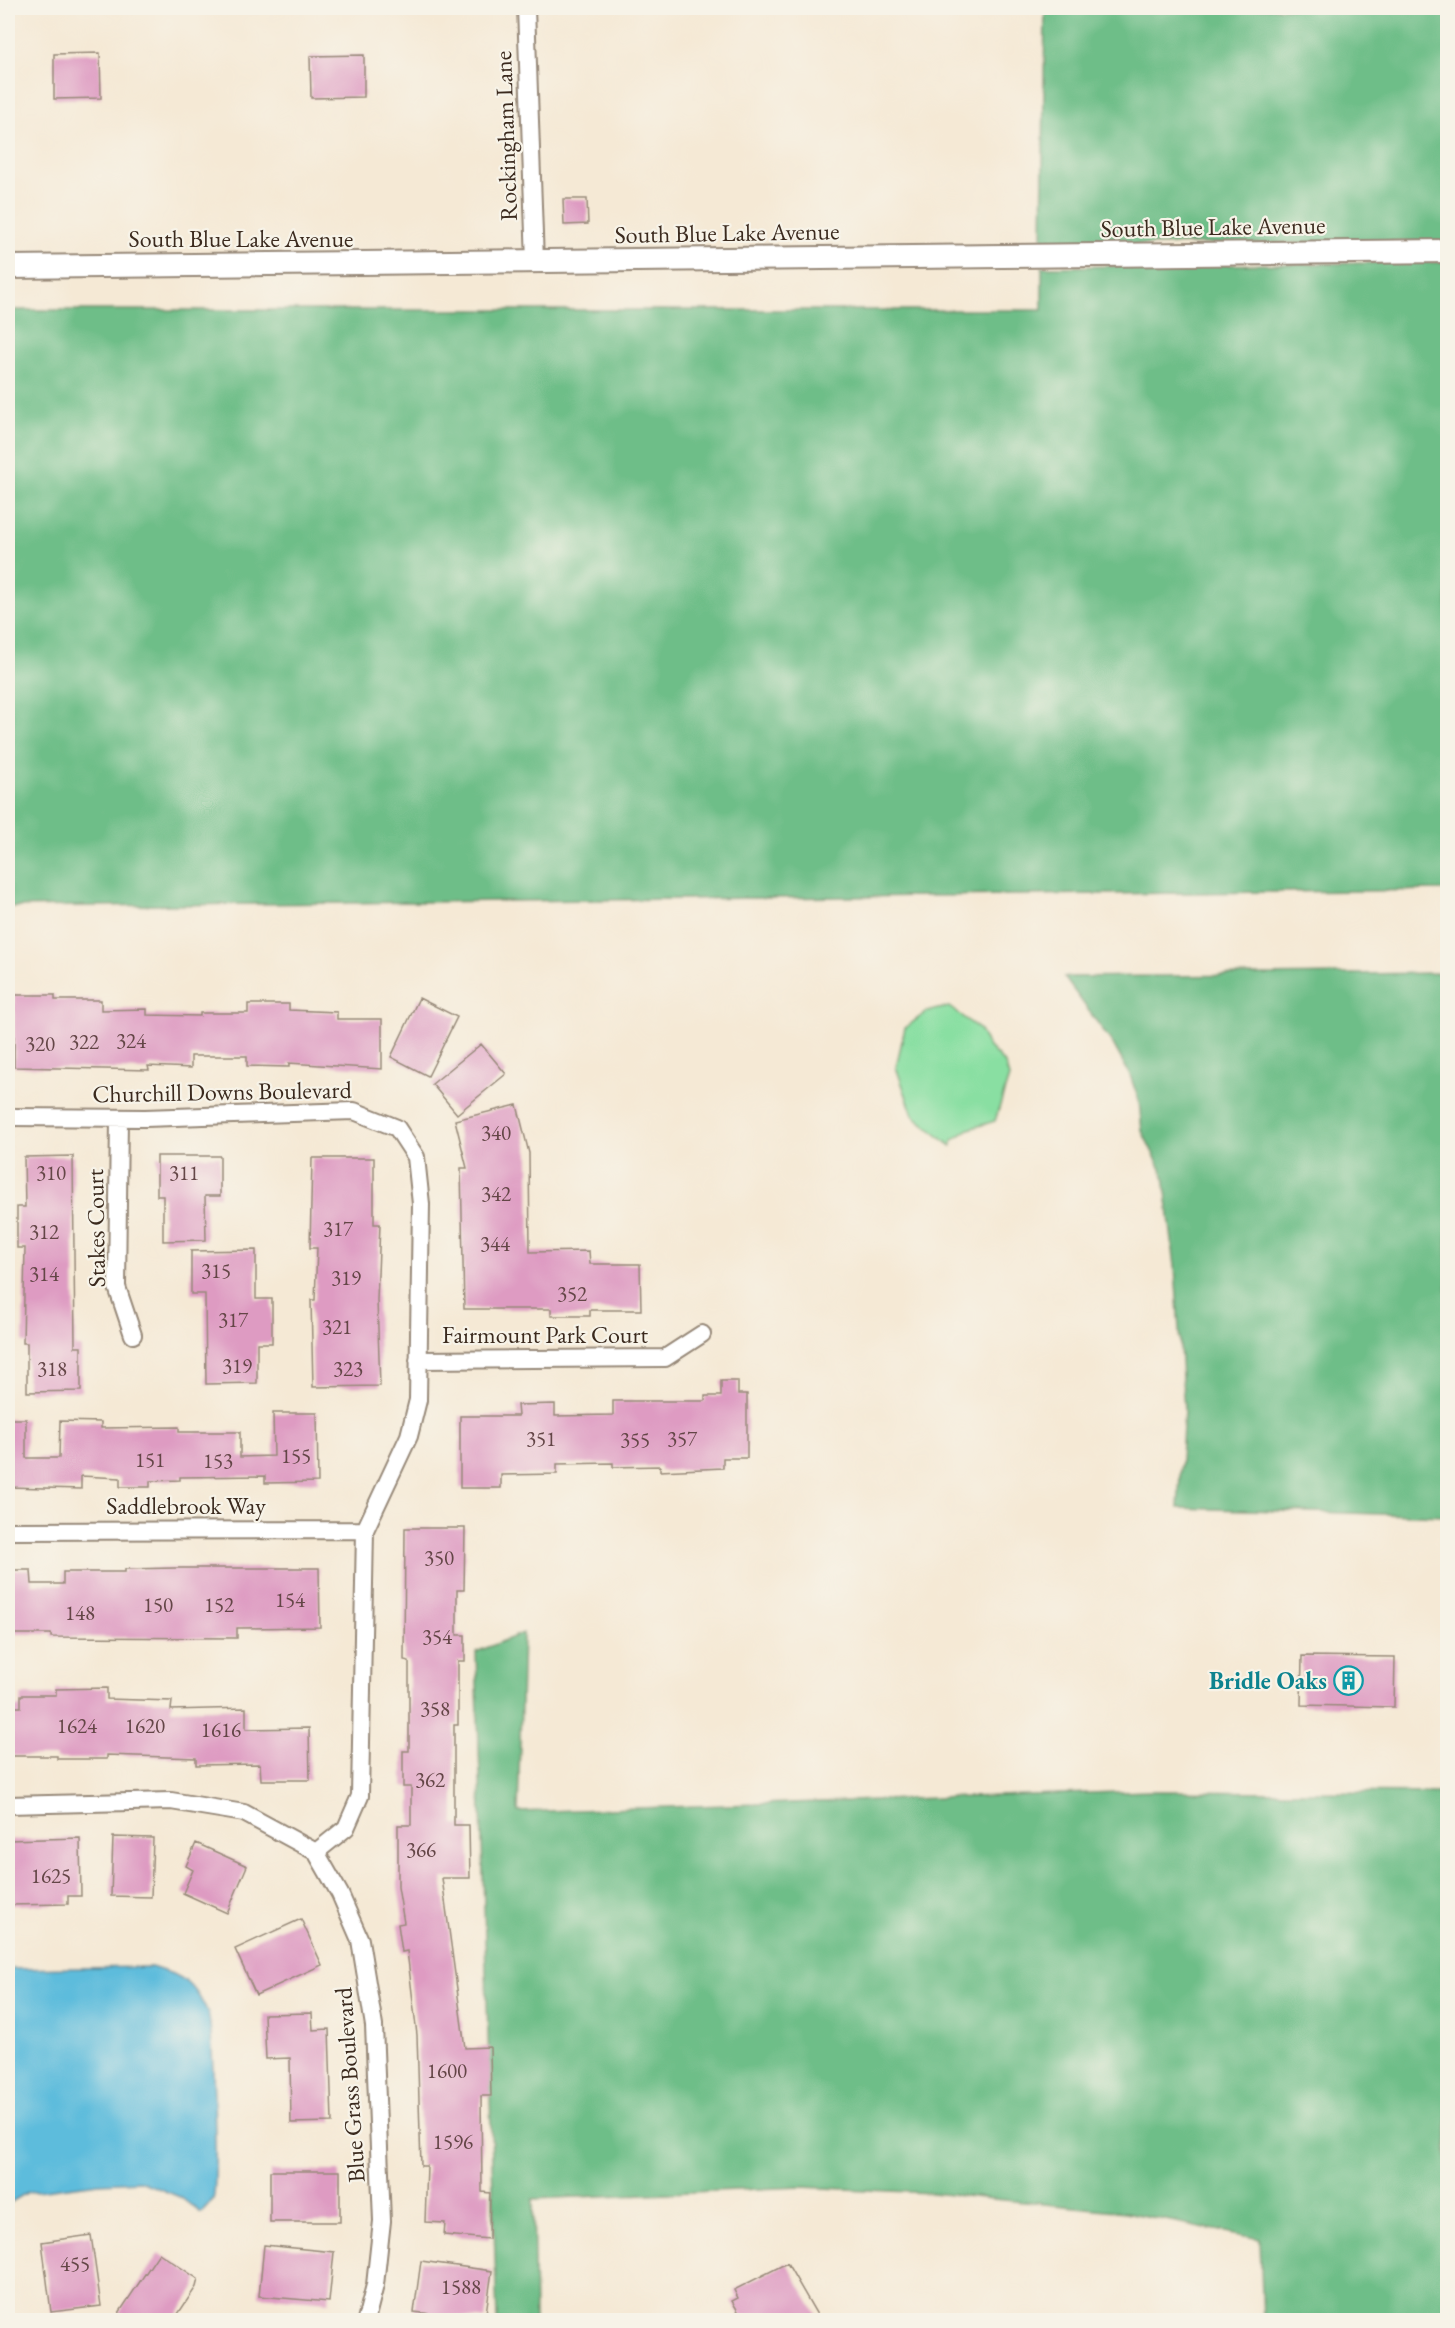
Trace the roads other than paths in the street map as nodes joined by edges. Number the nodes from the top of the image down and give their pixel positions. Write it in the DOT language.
graph roads {
  1 [pos="526,8"];
  2 [pos="1448,251"];
  3 [pos="535,262"];
  4 [pos="8,267"];
  5 [pos="8,1117"];
  6 [pos="119,1118"];
  7 [pos="702,1334"];
  8 [pos="133,1335"];
  9 [pos="418,1360"];
  10 [pos="365,1530"];
  11 [pos="8,1531"];
  12 [pos="8,1805"];
  13 [pos="316,1852"];
  14 [pos="366,2320"];
  1 -- 3 [label="street, Rockingham Lane"];
  2 -- 3 [label="main road, South Blue Lake Avenue"];
  3 -- 4 [label="main road, South Blue Lake Avenue"];
  5 -- 6 [label="street, Churchill Downs Boulevard"];
  6 -- 8 [label="street, Stakes Court"];
  6 -- 9 [label="street, Churchill Downs Boulevard"];
  7 -- 9 [label="street, Fairmount Park Court"];
  9 -- 10 [label="street, Churchill Downs Boulevard"];
  10 -- 11 [label="street, Saddlebrook Way"];
  10 -- 13 [label="street, Churchill Downs Boulevard"];
  12 -- 13 [label="street"];
  13 -- 14 [label="street, Blue Grass Boulevard"];
}
